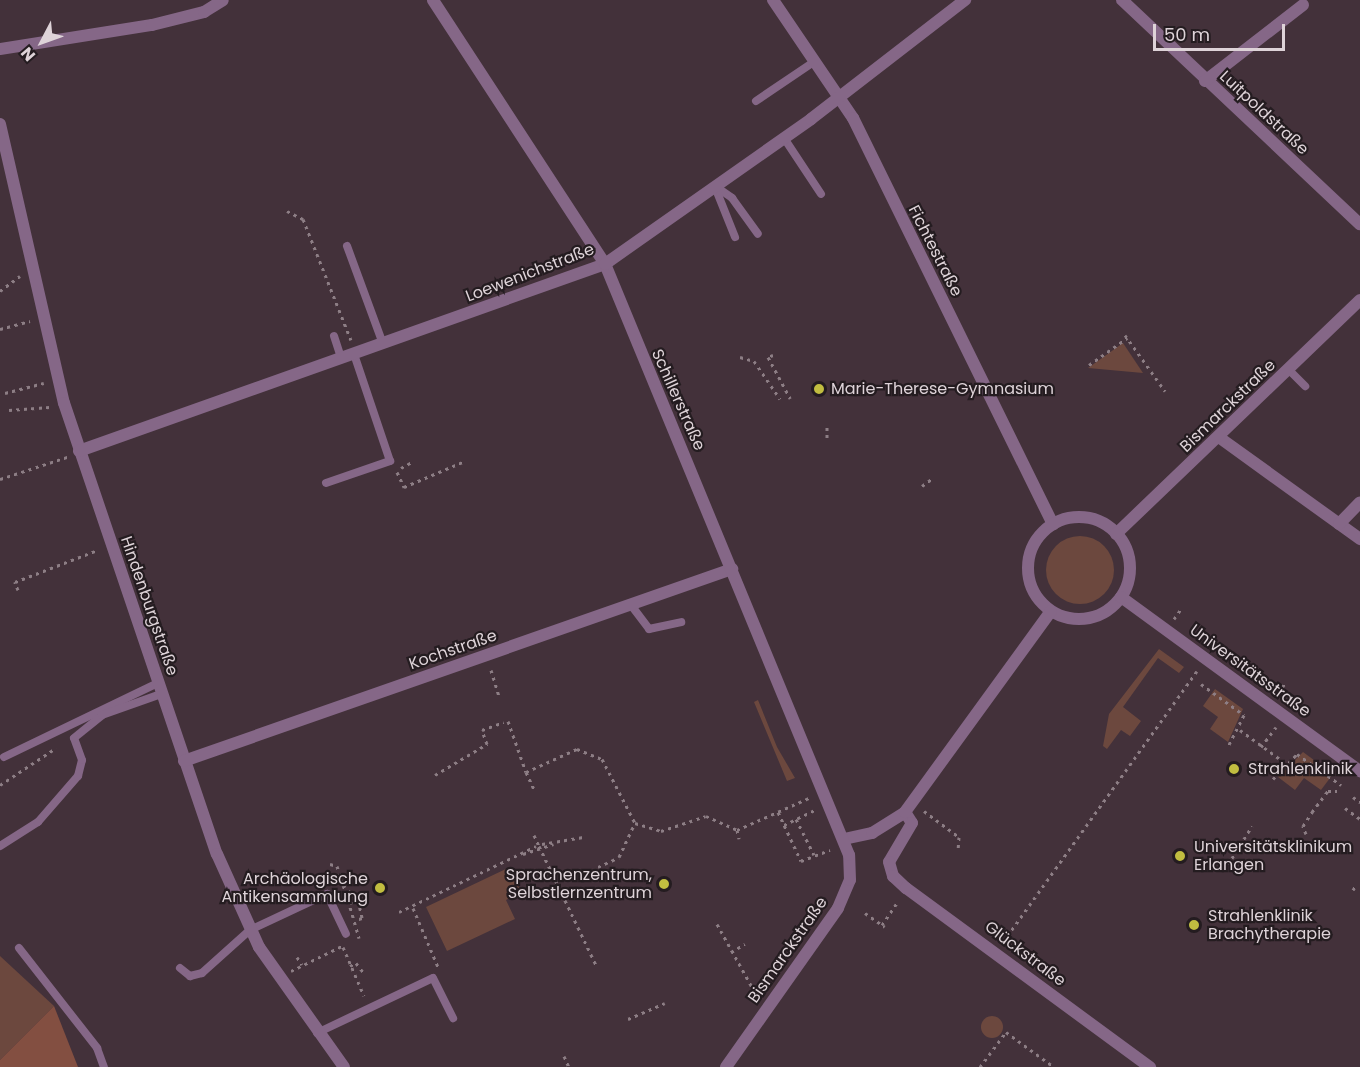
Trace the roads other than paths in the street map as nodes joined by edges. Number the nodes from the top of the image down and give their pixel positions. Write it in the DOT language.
graph roads {
  1 [pos="223,0"];
  2 [pos="433,0"];
  3 [pos="773,0"];
  4 [pos="965,0"];
  5 [pos="1122,0"];
  6 [pos="1303,5"];
  7 [pos="0,49"];
  8 [pos="815,61"];
  9 [pos="1205,81"];
  10 [pos="840,98"];
  11 [pos="756,101"];
  12 [pos="0,124"];
  13 [pos="784,138"];
  14 [pos="715,186"];
  15 [pos="821,194"];
  16 [pos="1360,224"];
  17 [pos="758,234"];
  18 [pos="735,237"];
  19 [pos="347,246"];
  20 [pos="605,264"];
  21 [pos="1360,300"];
  22 [pos="334,336"];
  23 [pos="382,344"];
  24 [pos="350,355"];
  25 [pos="1289,370"];
  26 [pos="1305,386"];
  27 [pos="1220,438"];
  28 [pos="79,452"];
  29 [pos="327,483"];
  30 [pos="1360,502"];
  31 [pos="1339,524"];
  32 [pos="1053,525"];
  33 [pos="1116,534"];
  34 [pos="1360,539"];
  35 [pos="732,569"];
  36 [pos="1121,597"];
  37 [pos="631,605"];
  38 [pos="1051,611"];
  39 [pos="681,622"];
  40 [pos="159,688"];
  41 [pos="4,757"];
  42 [pos="184,761"];
  43 [pos="1360,771"];
  44 [pos="909,807"];
  45 [pos="845,843"];
  46 [pos="0,846"];
  47 [pos="250,930"];
  48 [pos="343,935"];
  49 [pos="19,948"];
  50 [pos="180,968"];
  51 [pos="453,1018"];
  52 [pos="317,1033"];
  53 [pos="104,1067"];
  54 [pos="344,1067"];
  55 [pos="726,1067"];
  56 [pos="1150,1067"];
  1 -- 7 [label="street"];
  2 -- 20 [label="street, Schillerstraße"];
  3 -- 8 [label="street, Fichtestraße"];
  4 -- 10 [label="street, Loewenichstraße"];
  5 -- 9 [label="street, Luitpoldstraße"];
  6 -- 9 [label="street"];
  8 -- 10 [label="street, Fichtestraße"];
  8 -- 11 [label="lane"];
  9 -- 16 [label="street, Luitpoldstraße"];
  10 -- 13 [label="street, Loewenichstraße"];
  10 -- 32 [label="street, Fichtestraße"];
  12 -- 28 [label="street, Hindenburgstraße"];
  13 -- 14 [label="street, Loewenichstraße"];
  13 -- 15 [label="lane"];
  14 -- 17 [label="lane"];
  14 -- 18 [label="lane"];
  14 -- 20 [label="street, Loewenichstraße"];
  19 -- 23 [label="lane"];
  20 -- 23 [label="street, Loewenichstraße"];
  20 -- 35 [label="street, Schillerstraße"];
  21 -- 25 [label="street, Bismarckstraße"];
  22 -- 24 [label="lane"];
  23 -- 24 [label="street, Loewenichstraße"];
  24 -- 28 [label="street, Loewenichstraße"];
  24 -- 29 [label="lane"];
  25 -- 26 [label="lane"];
  25 -- 27 [label="street, Bismarckstraße"];
  27 -- 31 [label="street"];
  27 -- 33 [label="street, Bismarckstraße"];
  28 -- 40 [label="street, Hindenburgstraße"];
  30 -- 31 [label="street"];
  31 -- 34 [label="street"];
  32 -- 33 [label="street"];
  32 -- 38 [label="street"];
  33 -- 36 [label="street"];
  35 -- 37 [label="street, Kochstraße"];
  35 -- 45 [label="street, Schillerstraße"];
  36 -- 38 [label="street"];
  36 -- 43 [label="street, Universitätsstraße"];
  37 -- 39 [label="lane"];
  37 -- 42 [label="street, Kochstraße"];
  38 -- 44 [label="street"];
  40 -- 41 [label="lane"];
  40 -- 42 [label="street, Hindenburgstraße"];
  40 -- 46 [label="lane"];
  42 -- 47 [label="street, Hindenburgstraße"];
  44 -- 45 [label="street"];
  44 -- 56 [label="street, Glückstraße"];
  45 -- 55 [label="street, Bismarckstraße"];
  47 -- 48 [label="lane"];
  47 -- 50 [label="lane"];
  47 -- 52 [label="street, Hindenburgstraße"];
  49 -- 53 [label="lane"];
  51 -- 52 [label="lane"];
  52 -- 54 [label="street, Hindenburgstraße"];
}
